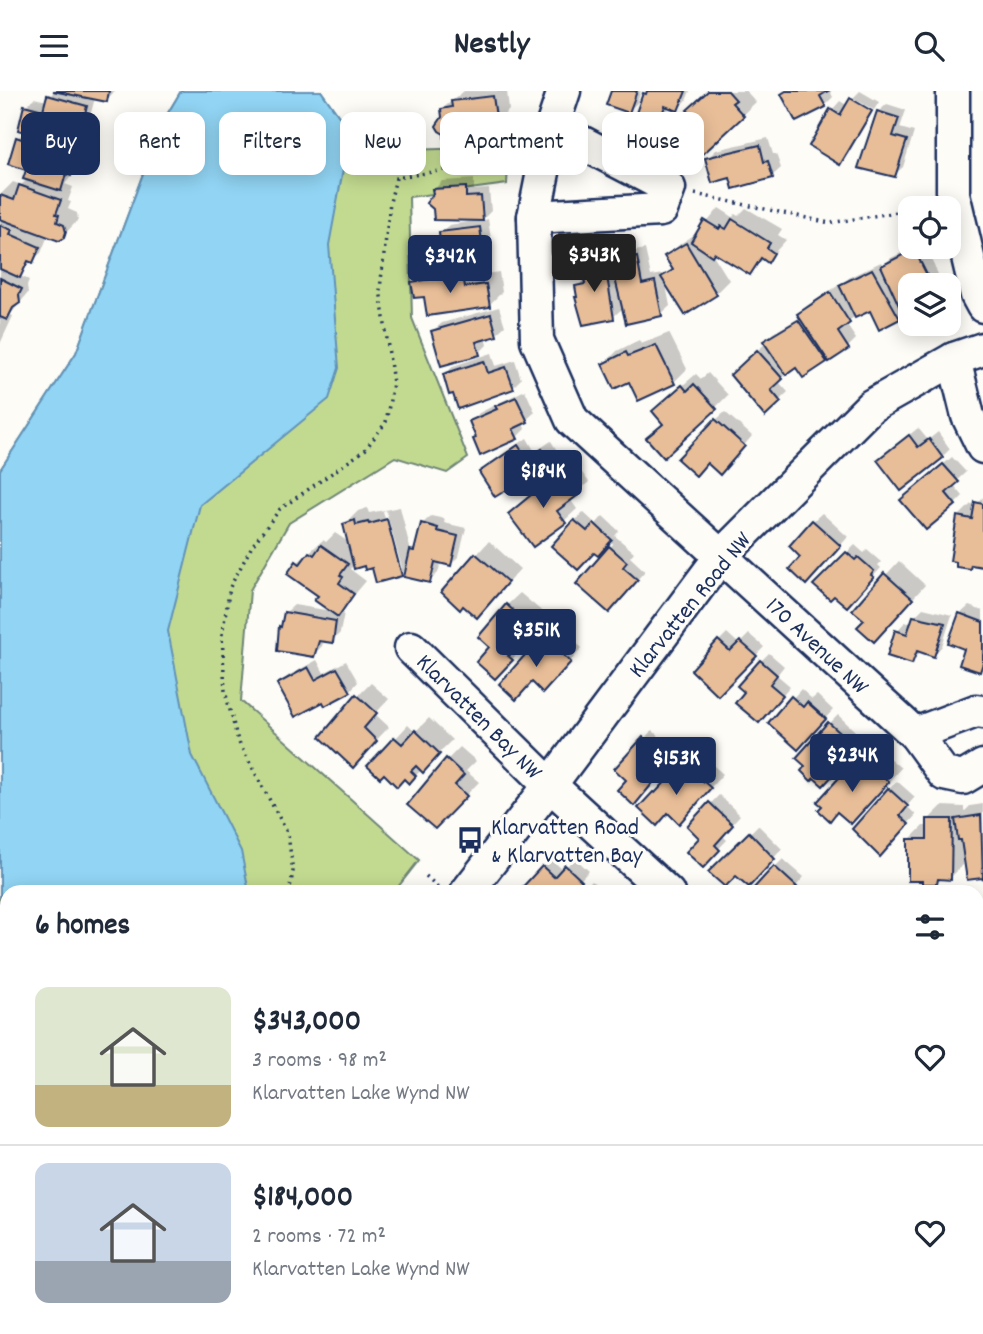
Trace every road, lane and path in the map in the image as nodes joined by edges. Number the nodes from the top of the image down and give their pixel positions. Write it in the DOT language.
graph roads {
  1 [pos="564,91"];
  2 [pos="953,91"];
  3 [pos="557,112"];
  4 [pos="588,146"];
  5 [pos="440,171"];
  6 [pos="542,175"];
  7 [pos="668,188"];
  8 [pos="898,212"];
  9 [pos="534,217"];
  10 [pos="983,306"];
  11 [pos="969,354"];
  12 [pos="983,447"];
  13 [pos="721,556"];
  14 [pos="411,648"];
  15 [pos="983,712"];
  16 [pos="915,734"];
  17 [pos="983,766"];
  18 [pos="550,785"];
  19 [pos="426,876"];
  20 [pos="291,885"];
  21 [pos="436,885"];
  22 [pos="472,885"];
  23 [pos="659,885"];
  1 -- 3 [label="street, 170 Avenue NW"];
  2 -- 10 [label="street"];
  4 -- 7 [label="street"];
  5 -- 20 [label="path"];
  6 -- 9 [label="street, 170 Avenue NW"];
  7 -- 8 [label="path"];
  7 -- 9 [label="street"];
  9 -- 13 [label="street, 170 Avenue NW"];
  11 -- 12 [label="street, Klarvatten Road NW"];
  11 -- 13 [label="street, Klarvatten Road NW"];
  13 -- 16 [label="street, 170 Avenue NW"];
  13 -- 18 [label="street, Klarvatten Road NW"];
  14 -- 18 [label="street, Klarvatten Bay NW"];
  15 -- 16 [label="street"];
  16 -- 17 [label="street, 170 Avenue NW"];
  18 -- 22 [label="street, Klarvatten Road NW"];
  18 -- 23 [label="street, Klarvatten Bay NW"];
  19 -- 21 [label="path"];
}
